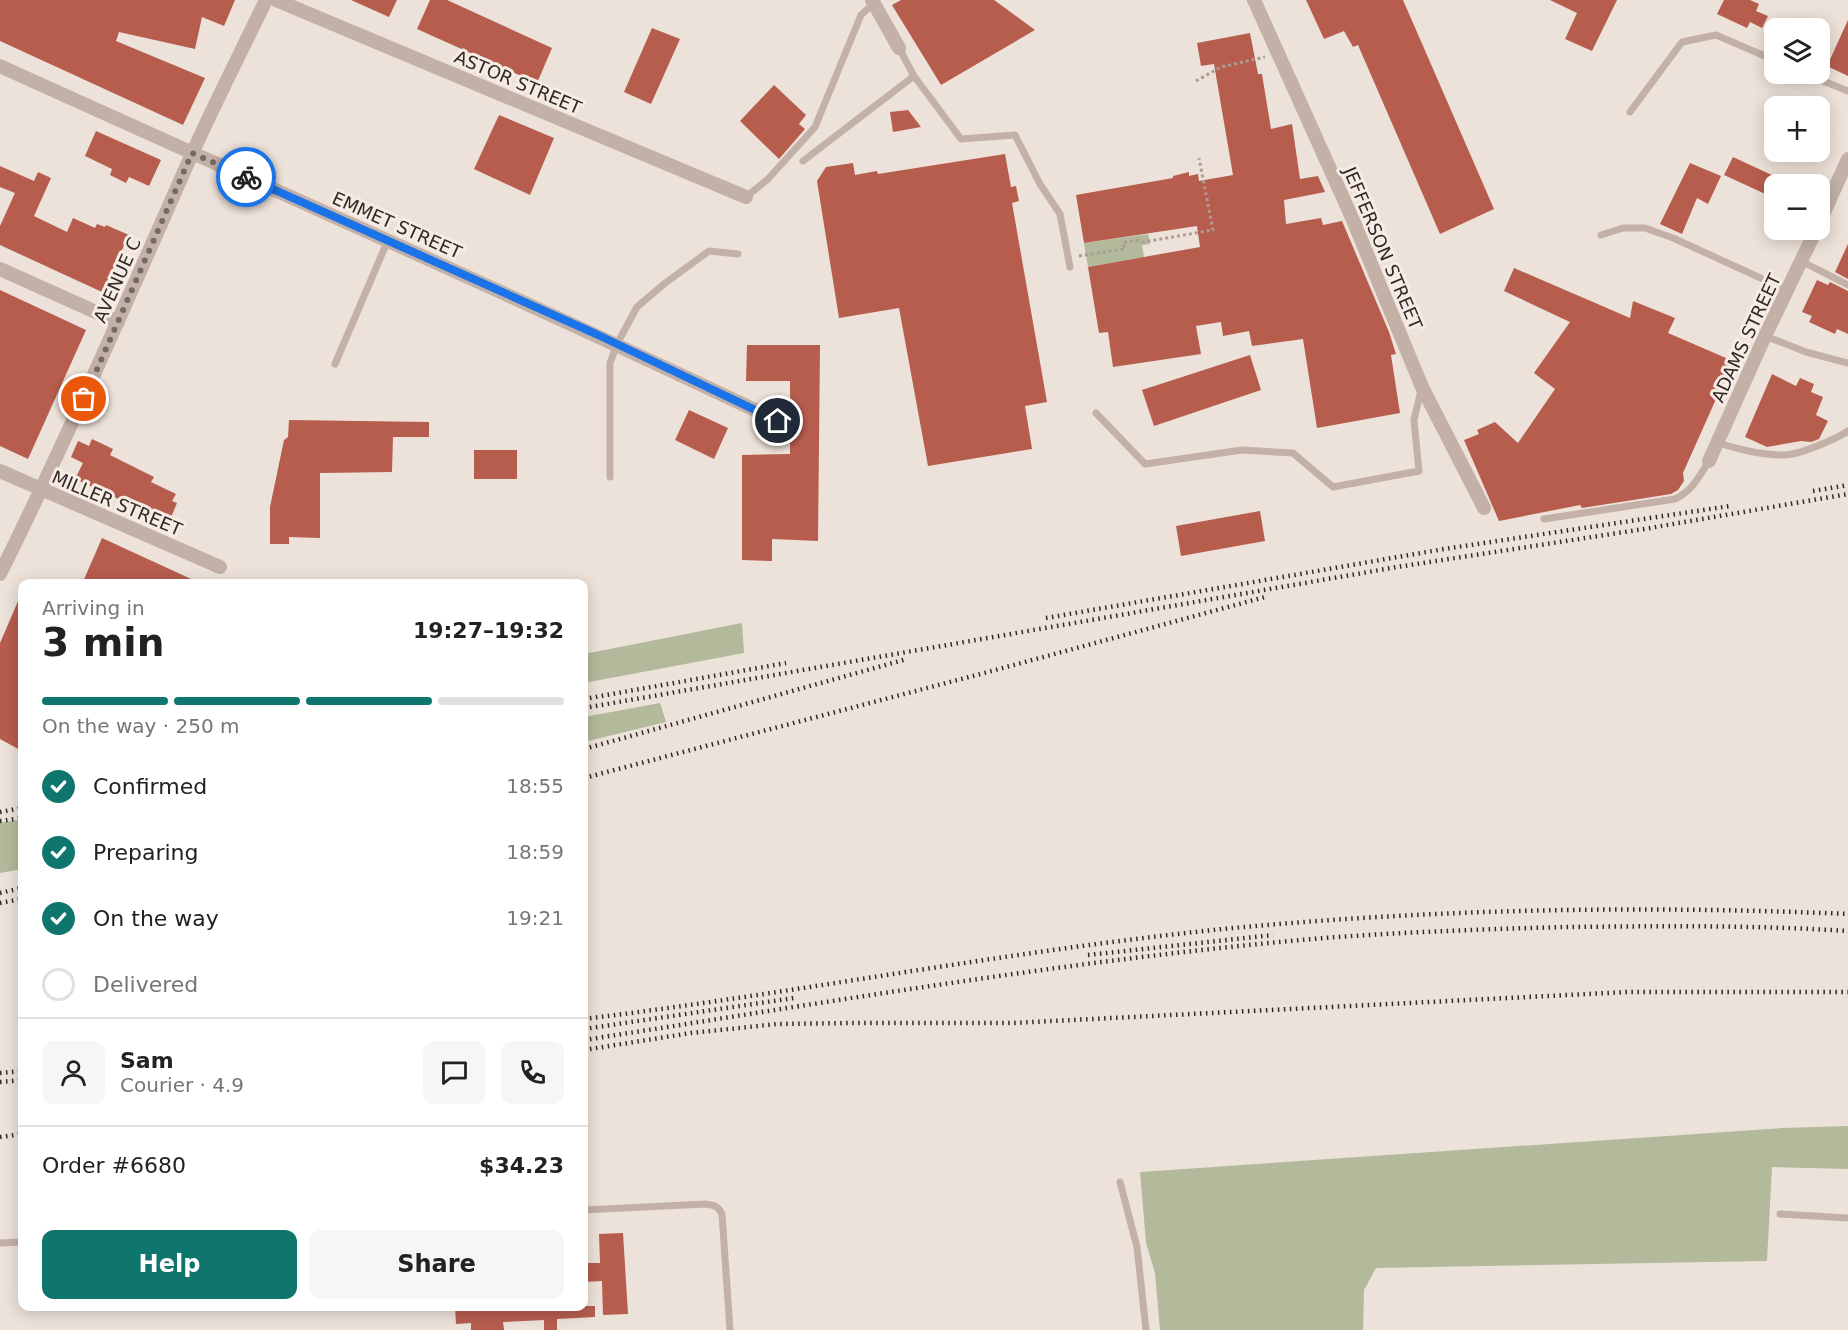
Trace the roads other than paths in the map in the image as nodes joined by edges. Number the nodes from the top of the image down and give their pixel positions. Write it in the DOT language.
graph roads {
  1 [pos="266,0"];
  2 [pos="276,0"];
  3 [pos="1254,0"];
  4 [pos="873,2"];
  5 [pos="899,48"];
  6 [pos="1764,56"];
  7 [pos="0,66"];
  8 [pos="914,76"];
  9 [pos="1830,84"];
  10 [pos="1848,91"];
  11 [pos="1630,112"];
  12 [pos="192,153"];
  13 [pos="1848,159"];
  14 [pos="802,161"];
  15 [pos="746,197"];
  16 [pos="1830,199"];
  17 [pos="1600,235"];
  18 [pos="388,240"];
  19 [pos="1811,240"];
  20 [pos="738,254"];
  21 [pos="1801,261"];
  22 [pos="1070,267"];
  23 [pos="0,269"];
  24 [pos="1848,285"];
  25 [pos="1787,290"];
  26 [pos="118,322"];
  27 [pos="1765,336"];
  28 [pos="617,344"];
  29 [pos="1848,363"];
  30 [pos="335,364"];
  31 [pos="1422,387"];
  32 [pos="1096,413"];
  33 [pos="778,421"];
  34 [pos="1848,431"];
  35 [pos="1718,443"];
  36 [pos="1709,461"];
  37 [pos="0,471"];
  38 [pos="610,477"];
  39 [pos="42,490"];
  40 [pos="1484,508"];
  41 [pos="1544,519"];
  42 [pos="220,567"];
  43 [pos="0,574"];
  44 [pos="1120,1182"];
  45 [pos="588,1210"];
  46 [pos="1780,1214"];
  47 [pos="1848,1218"];
  48 [pos="18,1242"];
  49 [pos="0,1243"];
  50 [pos="730,1330"];
  51 [pos="1146,1330"];
  1 -- 12 [label="street, AVENUE C"];
  2 -- 15 [label="street, ASTOR STREET"];
  3 -- 31 [label="street, JEFFERSON STREET"];
  4 -- 5 [label="street"];
  4 -- 15 [label="lane"];
  5 -- 8 [label="lane"];
  6 -- 11 [label="lane"];
  7 -- 12 [label="street, EMMET STREET"];
  8 -- 14 [label="lane"];
  8 -- 22 [label="lane"];
  9 -- 10 [label="lane"];
  12 -- 18 [label="street, EMMET STREET"];
  12 -- 26 [label="street, AVENUE C"];
  13 -- 16 [label="street"];
  17 -- 25 [label="lane"];
  18 -- 28 [label="street, EMMET STREET"];
  18 -- 30 [label="lane"];
  19 -- 21 [label="street, ADAMS STREET"];
  20 -- 28 [label="lane"];
  21 -- 24 [label="lane"];
  21 -- 25 [label="street, ADAMS STREET"];
  23 -- 26 [label="street"];
  25 -- 27 [label="street, ADAMS STREET"];
  26 -- 39 [label="street, AVENUE C"];
  27 -- 29 [label="lane"];
  27 -- 35 [label="street, ADAMS STREET"];
  28 -- 33 [label="street, EMMET STREET"];
  28 -- 38 [label="lane"];
  31 -- 32 [label="lane"];
  31 -- 40 [label="street, JEFFERSON STREET"];
  34 -- 35 [label="lane"];
  35 -- 36 [label="street, ADAMS STREET"];
  36 -- 41 [label="lane"];
  37 -- 39 [label="street, MILLER STREET"];
  39 -- 42 [label="street, MILLER STREET"];
  39 -- 43 [label="street, AVENUE C"];
  44 -- 51 [label="lane"];
  45 -- 50 [label="lane"];
  46 -- 47 [label="lane"];
  48 -- 49 [label="lane"];
}
